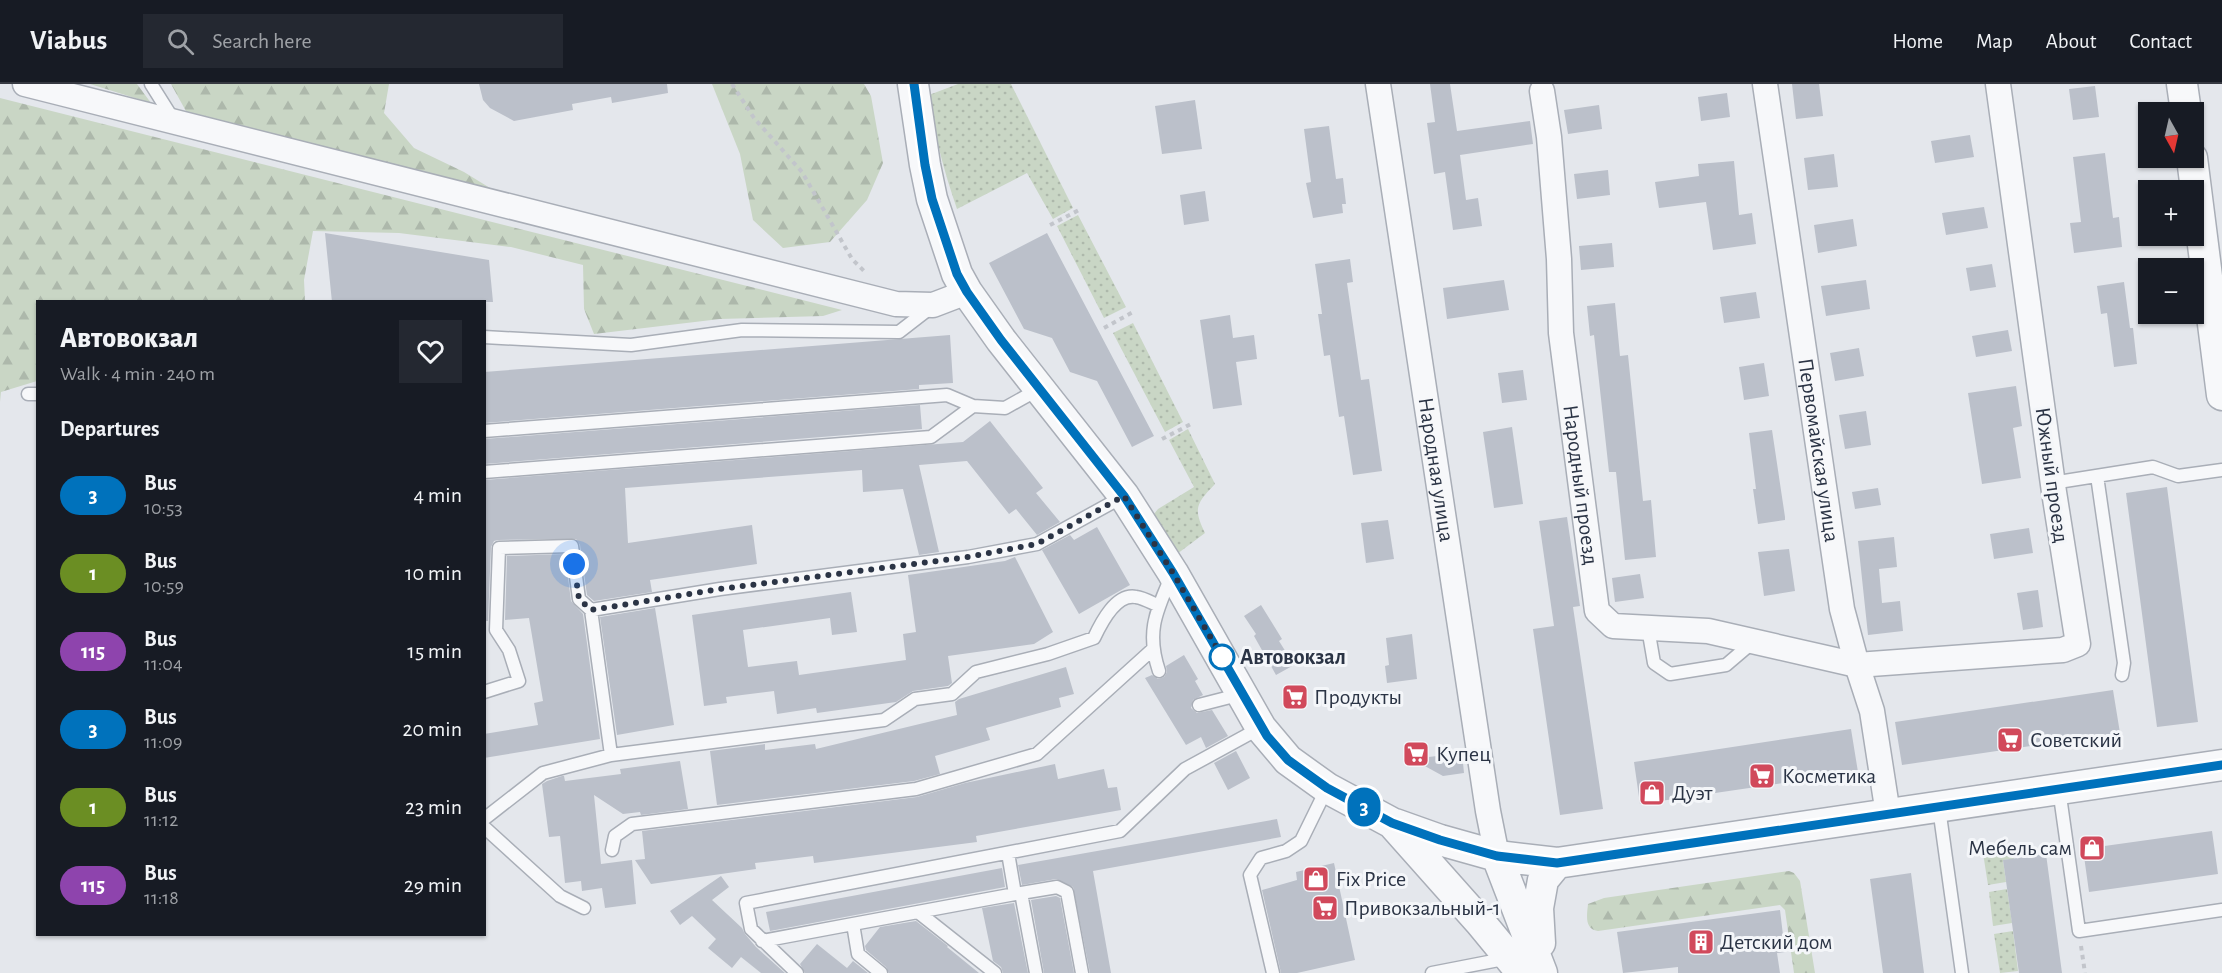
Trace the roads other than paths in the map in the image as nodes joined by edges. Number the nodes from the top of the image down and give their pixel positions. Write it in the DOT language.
graph roads {
  1 [pos="25,84"];
  2 [pos="151,84"];
  3 [pos="914,84"];
  4 [pos="1378,84"];
  5 [pos="1765,84"];
  6 [pos="1998,84"];
  7 [pos="2182,84"];
  8 [pos="1542,91"];
  9 [pos="2185,102"];
  10 [pos="175,122"];
  11 [pos="2193,168"];
  12 [pos="967,292"];
  13 [pos="933,305"];
  14 [pos="486,337"];
  15 [pos="1040,389"];
  16 [pos="2222,395"];
  17 [pos="973,406"];
  18 [pos="486,431"];
  19 [pos="2222,470"];
  20 [pos="486,472"];
  21 [pos="2097,476"];
  22 [pos="2052,483"];
  23 [pos="1124,496"];
  24 [pos="1173,573"];
  25 [pos="1159,606"];
  26 [pos="591,610"];
  27 [pos="1648,628"];
  28 [pos="1753,642"];
  29 [pos="1153,649"];
  30 [pos="1857,665"];
  31 [pos="1159,671"];
  32 [pos="2122,675"];
  33 [pos="486,691"];
  34 [pos="1242,694"];
  35 [pos="1199,705"];
  36 [pos="1261,728"];
  37 [pos="611,755"];
  38 [pos="2222,765"];
  39 [pos="1327,788"];
  40 [pos="2059,789"];
  41 [pos="1939,807"];
  42 [pos="1888,814"];
  43 [pos="486,817"];
  44 [pos="1392,823"];
  45 [pos="486,829"];
  46 [pos="612,850"];
  47 [pos="1008,853"];
  48 [pos="1497,856"];
  49 [pos="1557,863"];
  50 [pos="1018,893"];
  51 [pos="584,908"];
  52 [pos="2222,910"];
  53 [pos="918,912"];
  54 [pos="853,924"];
  55 [pos="762,941"];
  56 [pos="1516,965"];
  57 [pos="797,973"];
  58 [pos="881,973"];
  59 [pos="995,973"];
  60 [pos="1036,973"];
  61 [pos="1082,973"];
  62 [pos="1273,973"];
  63 [pos="1432,973"];
  64 [pos="1542,973"];
  65 [pos="1962,973"];
  1 -- 10 [label="street"];
  2 -- 10 [label="lane"];
  3 -- 12 [label="street"];
  4 -- 48 [label="street, Народная улица"];
  5 -- 30 [label="street, Первомайская улица"];
  6 -- 22 [label="street, Южный проезд"];
  7 -- 9 [label="street"];
  8 -- 27 [label="street, Народный проезд"];
  10 -- 13 [label="street"];
  11 -- 16 [label="street"];
  12 -- 13 [label="street"];
  12 -- 15 [label="street"];
  13 -- 14 [label="lane"];
  15 -- 17 [label="lane"];
  15 -- 23 [label="street"];
  17 -- 18 [label="lane"];
  17 -- 20 [label="lane"];
  19 -- 21 [label="lane"];
  21 -- 22 [label="lane"];
  21 -- 32 [label="lane"];
  22 -- 30 [label="street, Южный проезд"];
  23 -- 24 [label="street"];
  23 -- 26 [label="lane"];
  24 -- 25 [label="lane"];
  24 -- 34 [label="street"];
  25 -- 29 [label="lane"];
  25 -- 37 [label="lane"];
  26 -- 33 [label="lane"];
  26 -- 37 [label="lane"];
  27 -- 28 [label="street, Народный проезд"];
  27 -- 28 [label="lane"];
  28 -- 30 [label="street, Народный проезд"];
  29 -- 31 [label="lane"];
  29 -- 46 [label="lane"];
  30 -- 42 [label="street, Первомайская улица"];
  34 -- 35 [label="lane"];
  34 -- 36 [label="street"];
  36 -- 39 [label="street"];
  36 -- 47 [label="lane"];
  37 -- 43 [label="lane"];
  38 -- 40 [label="street"];
  39 -- 44 [label="street"];
  39 -- 62 [label="lane"];
  40 -- 41 [label="street"];
  40 -- 52 [label="lane"];
  41 -- 42 [label="street"];
  41 -- 65 [label="lane"];
  42 -- 49 [label="street"];
  44 -- 48 [label="street"];
  44 -- 56 [label="street"];
  45 -- 51 [label="lane"];
  47 -- 50 [label="lane"];
  47 -- 55 [label="lane"];
  48 -- 49 [label="street"];
  48 -- 64 [label="street"];
  49 -- 64 [label="street"];
  50 -- 53 [label="lane"];
  50 -- 60 [label="lane"];
  50 -- 61 [label="lane"];
  53 -- 54 [label="lane"];
  53 -- 59 [label="lane"];
  54 -- 55 [label="lane"];
  54 -- 58 [label="lane"];
  55 -- 57 [label="lane"];
  56 -- 63 [label="lane"];
}
